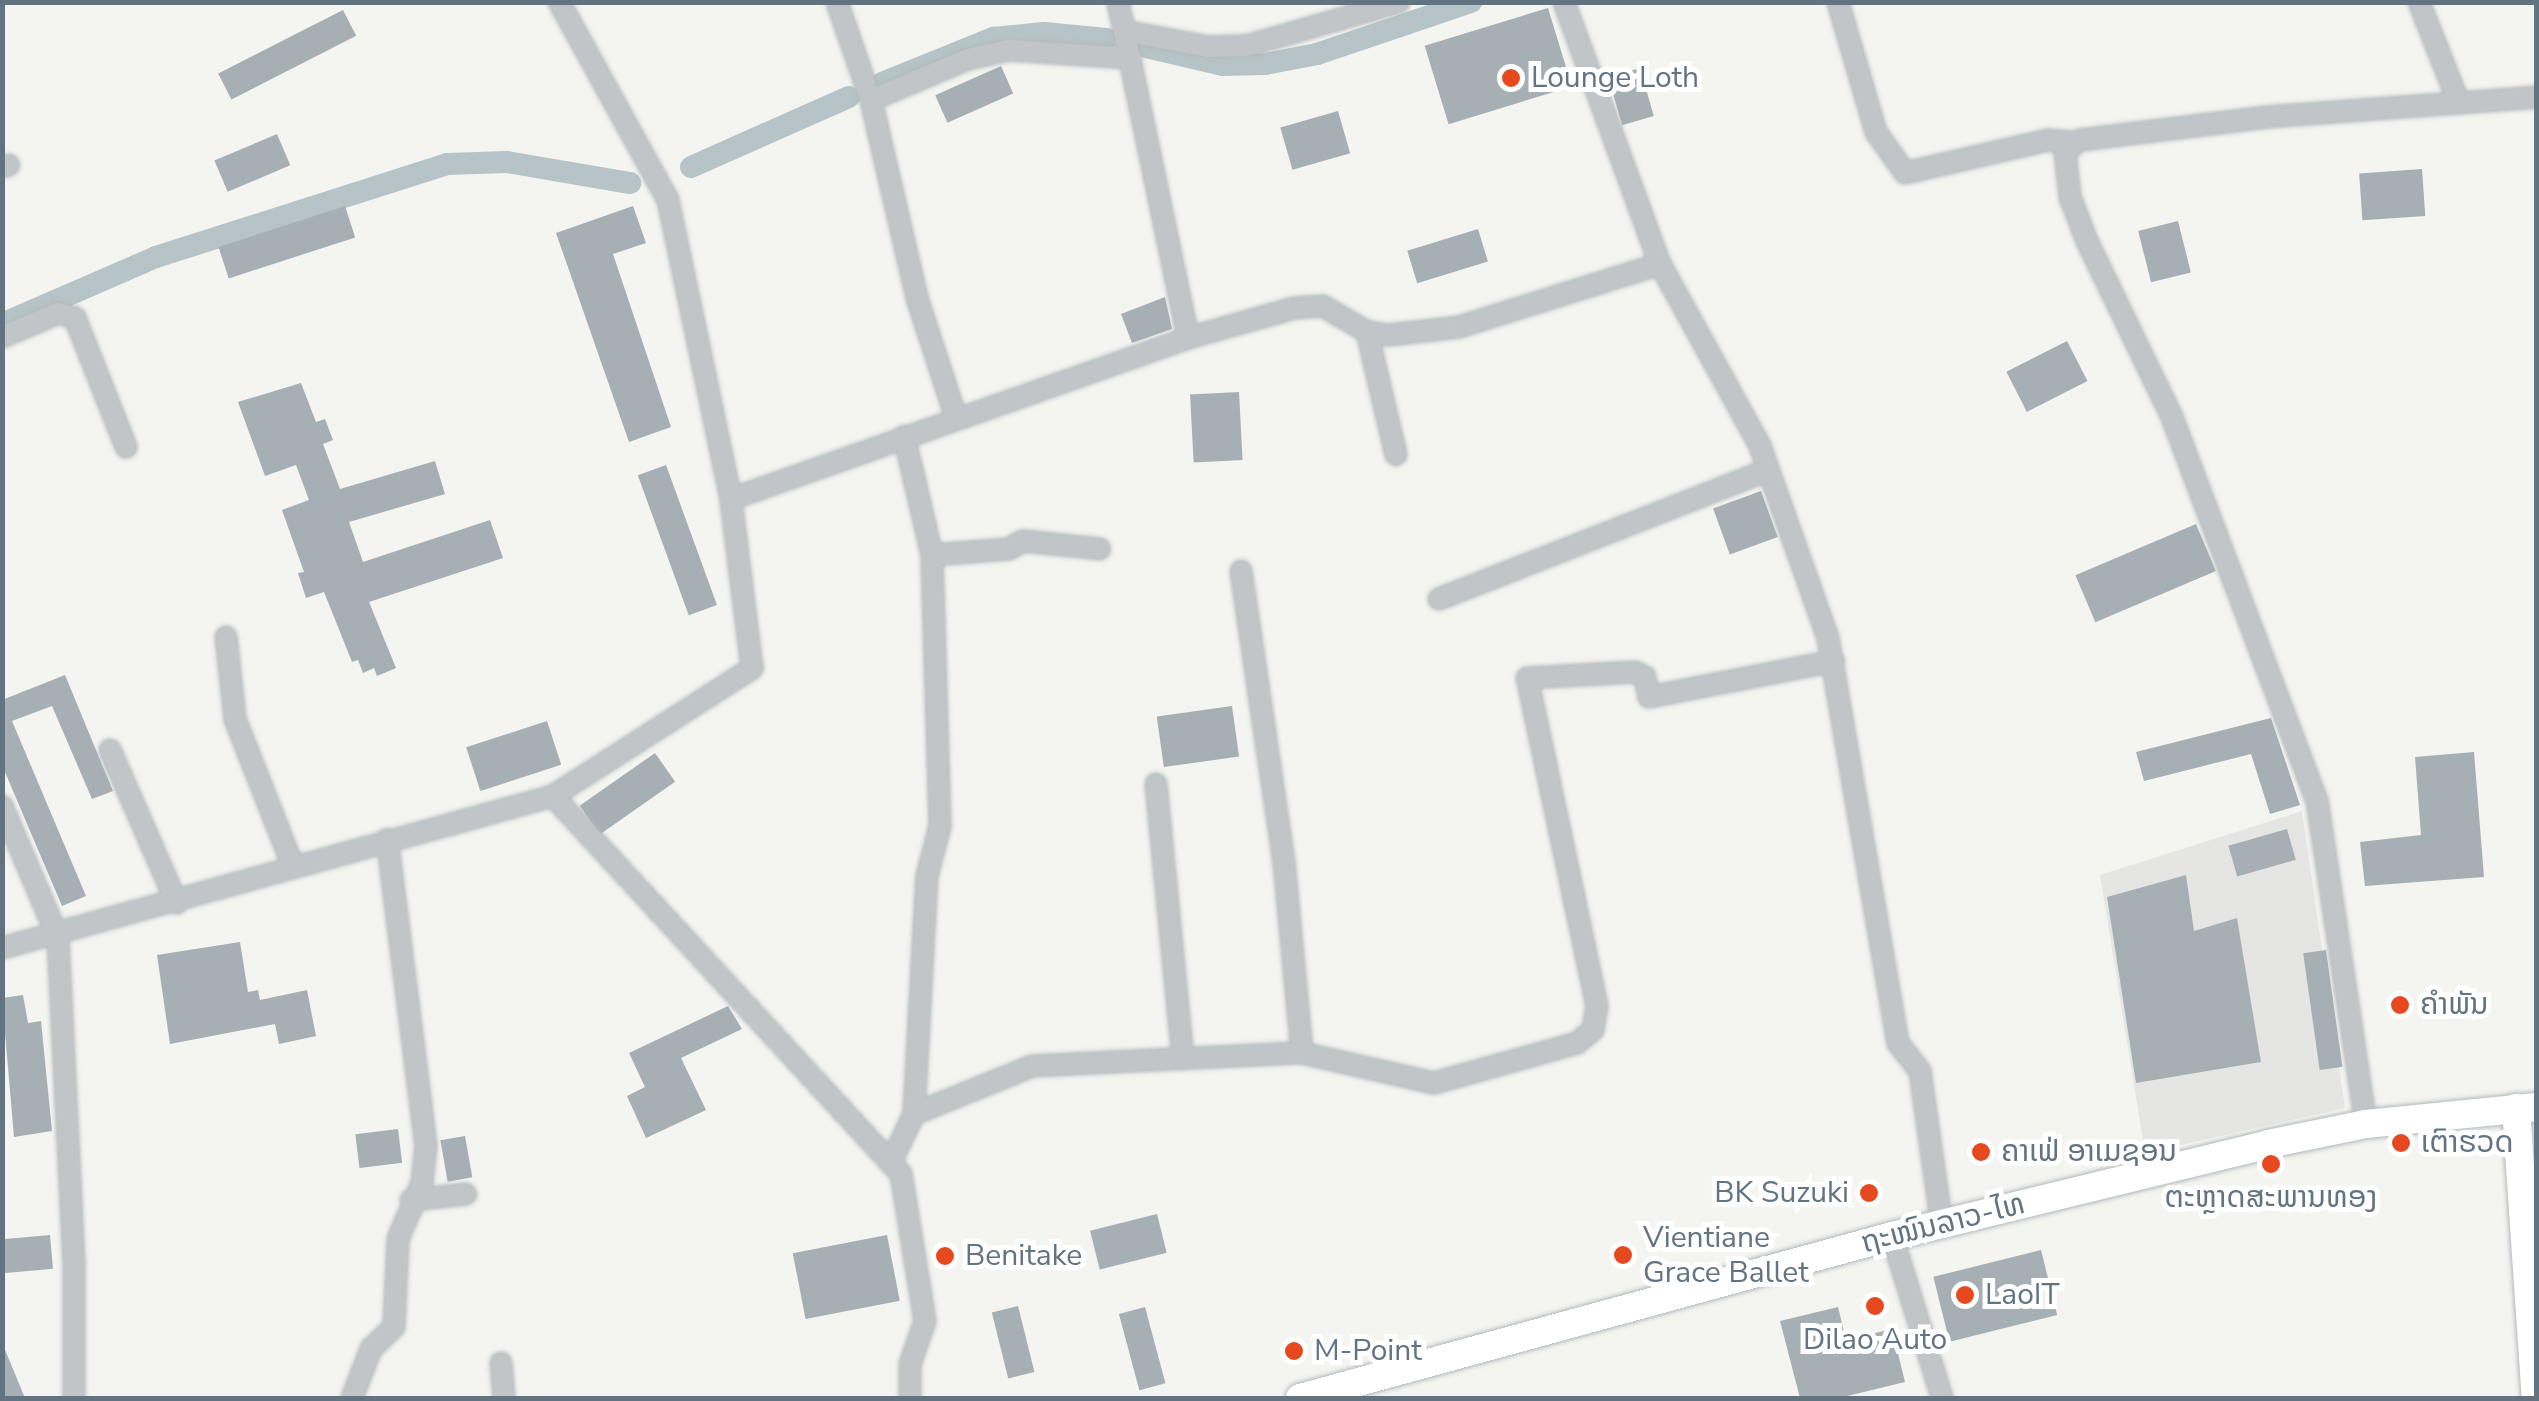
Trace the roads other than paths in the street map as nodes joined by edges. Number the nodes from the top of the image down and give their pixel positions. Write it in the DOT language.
graph roads {
  1 [pos="559,2"];
  2 [pos="837,2"];
  3 [pos="1118,2"];
  4 [pos="1399,2"];
  5 [pos="1564,2"];
  6 [pos="1838,2"];
  7 [pos="2418,2"];
  8 [pos="1124,31"];
  9 [pos="1130,58"];
  10 [pos="2536,97"];
  11 [pos="872,100"];
  12 [pos="2459,103"];
  13 [pos="2071,142"];
  14 [pos="1660,264"];
  15 [pos="1367,332"];
  16 [pos="2,337"];
  17 [pos="1188,338"];
  18 [pos="956,417"];
  19 [pos="904,436"];
  20 [pos="126,447"];
  21 [pos="1396,455"];
  22 [pos="1769,470"];
  23 [pos="731,499"];
  24 [pos="1100,548"];
  25 [pos="932,556"];
  26 [pos="1241,571"];
  27 [pos="1439,599"];
  28 [pos="226,638"];
  29 [pos="1834,660"];
  30 [pos="110,750"];
  31 [pos="1156,784"];
  32 [pos="553,796"];
  33 [pos="2,806"];
  34 [pos="387,838"];
  35 [pos="293,866"];
  36 [pos="177,903"];
  37 [pos="58,937"];
  38 [pos="2,948"];
  39 [pos="1302,1053"];
  40 [pos="1183,1059"];
  41 [pos="2526,1107"];
  42 [pos="914,1114"];
  43 [pos="2366,1124"];
  44 [pos="892,1160"];
  45 [pos="466,1194"];
  46 [pos="411,1200"];
  47 [pos="1942,1225"];
  48 [pos="1892,1236"];
  49 [pos="501,1363"];
  50 [pos="1371,1390"];
  51 [pos="74,1398"];
  52 [pos="352,1398"];
  53 [pos="504,1398"];
  54 [pos="910,1398"];
  55 [pos="1300,1398"];
  56 [pos="1942,1398"];
  57 [pos="2536,1398"];
  1 -- 23 [label="street"];
  2 -- 11 [label="street"];
  3 -- 8 [label="street"];
  4 -- 8 [label="street"];
  5 -- 14 [label="street"];
  6 -- 13 [label="street"];
  7 -- 12 [label="street"];
  8 -- 9 [label="street"];
  9 -- 11 [label="street"];
  9 -- 17 [label="street"];
  10 -- 12 [label="street"];
  11 -- 18 [label="street"];
  12 -- 13 [label="street"];
  13 -- 43 [label="street"];
  14 -- 15 [label="street"];
  14 -- 22 [label="street"];
  15 -- 17 [label="street"];
  15 -- 21 [label="street"];
  16 -- 20 [label="street"];
  17 -- 18 [label="street"];
  18 -- 19 [label="street"];
  19 -- 23 [label="street"];
  19 -- 25 [label="street"];
  22 -- 27 [label="street"];
  22 -- 29 [label="street"];
  23 -- 32 [label="street"];
  24 -- 25 [label="street"];
  25 -- 42 [label="street"];
  26 -- 39 [label="street"];
  28 -- 35 [label="street"];
  29 -- 39 [label="street"];
  29 -- 47 [label="street"];
  30 -- 36 [label="street"];
  31 -- 40 [label="street"];
  32 -- 34 [label="street"];
  32 -- 44 [label="street"];
  33 -- 37 [label="street"];
  34 -- 35 [label="street"];
  34 -- 46 [label="street"];
  35 -- 36 [label="street"];
  36 -- 37 [label="street"];
  37 -- 38 [label="street"];
  37 -- 51 [label="street"];
  39 -- 40 [label="street"];
  40 -- 42 [label="street"];
  41 -- 43 [label="street, ຖະໜົນລາວ-ໄທ"];
  41 -- 57 [label="street"];
  42 -- 44 [label="street"];
  43 -- 47 [label="street, ຖະໜົນລາວ-ໄທ"];
  44 -- 54 [label="street"];
  45 -- 46 [label="street"];
  46 -- 52 [label="street"];
  47 -- 48 [label="street, ຖະໜົນລາວ-ໄທ"];
  48 -- 50 [label="street, ຖະໜົນລາວ-ໄທ"];
  48 -- 56 [label="street"];
  49 -- 53 [label="street"];
  50 -- 55 [label="street, ຖະໜົນລາວ-ໄທ"];
}
